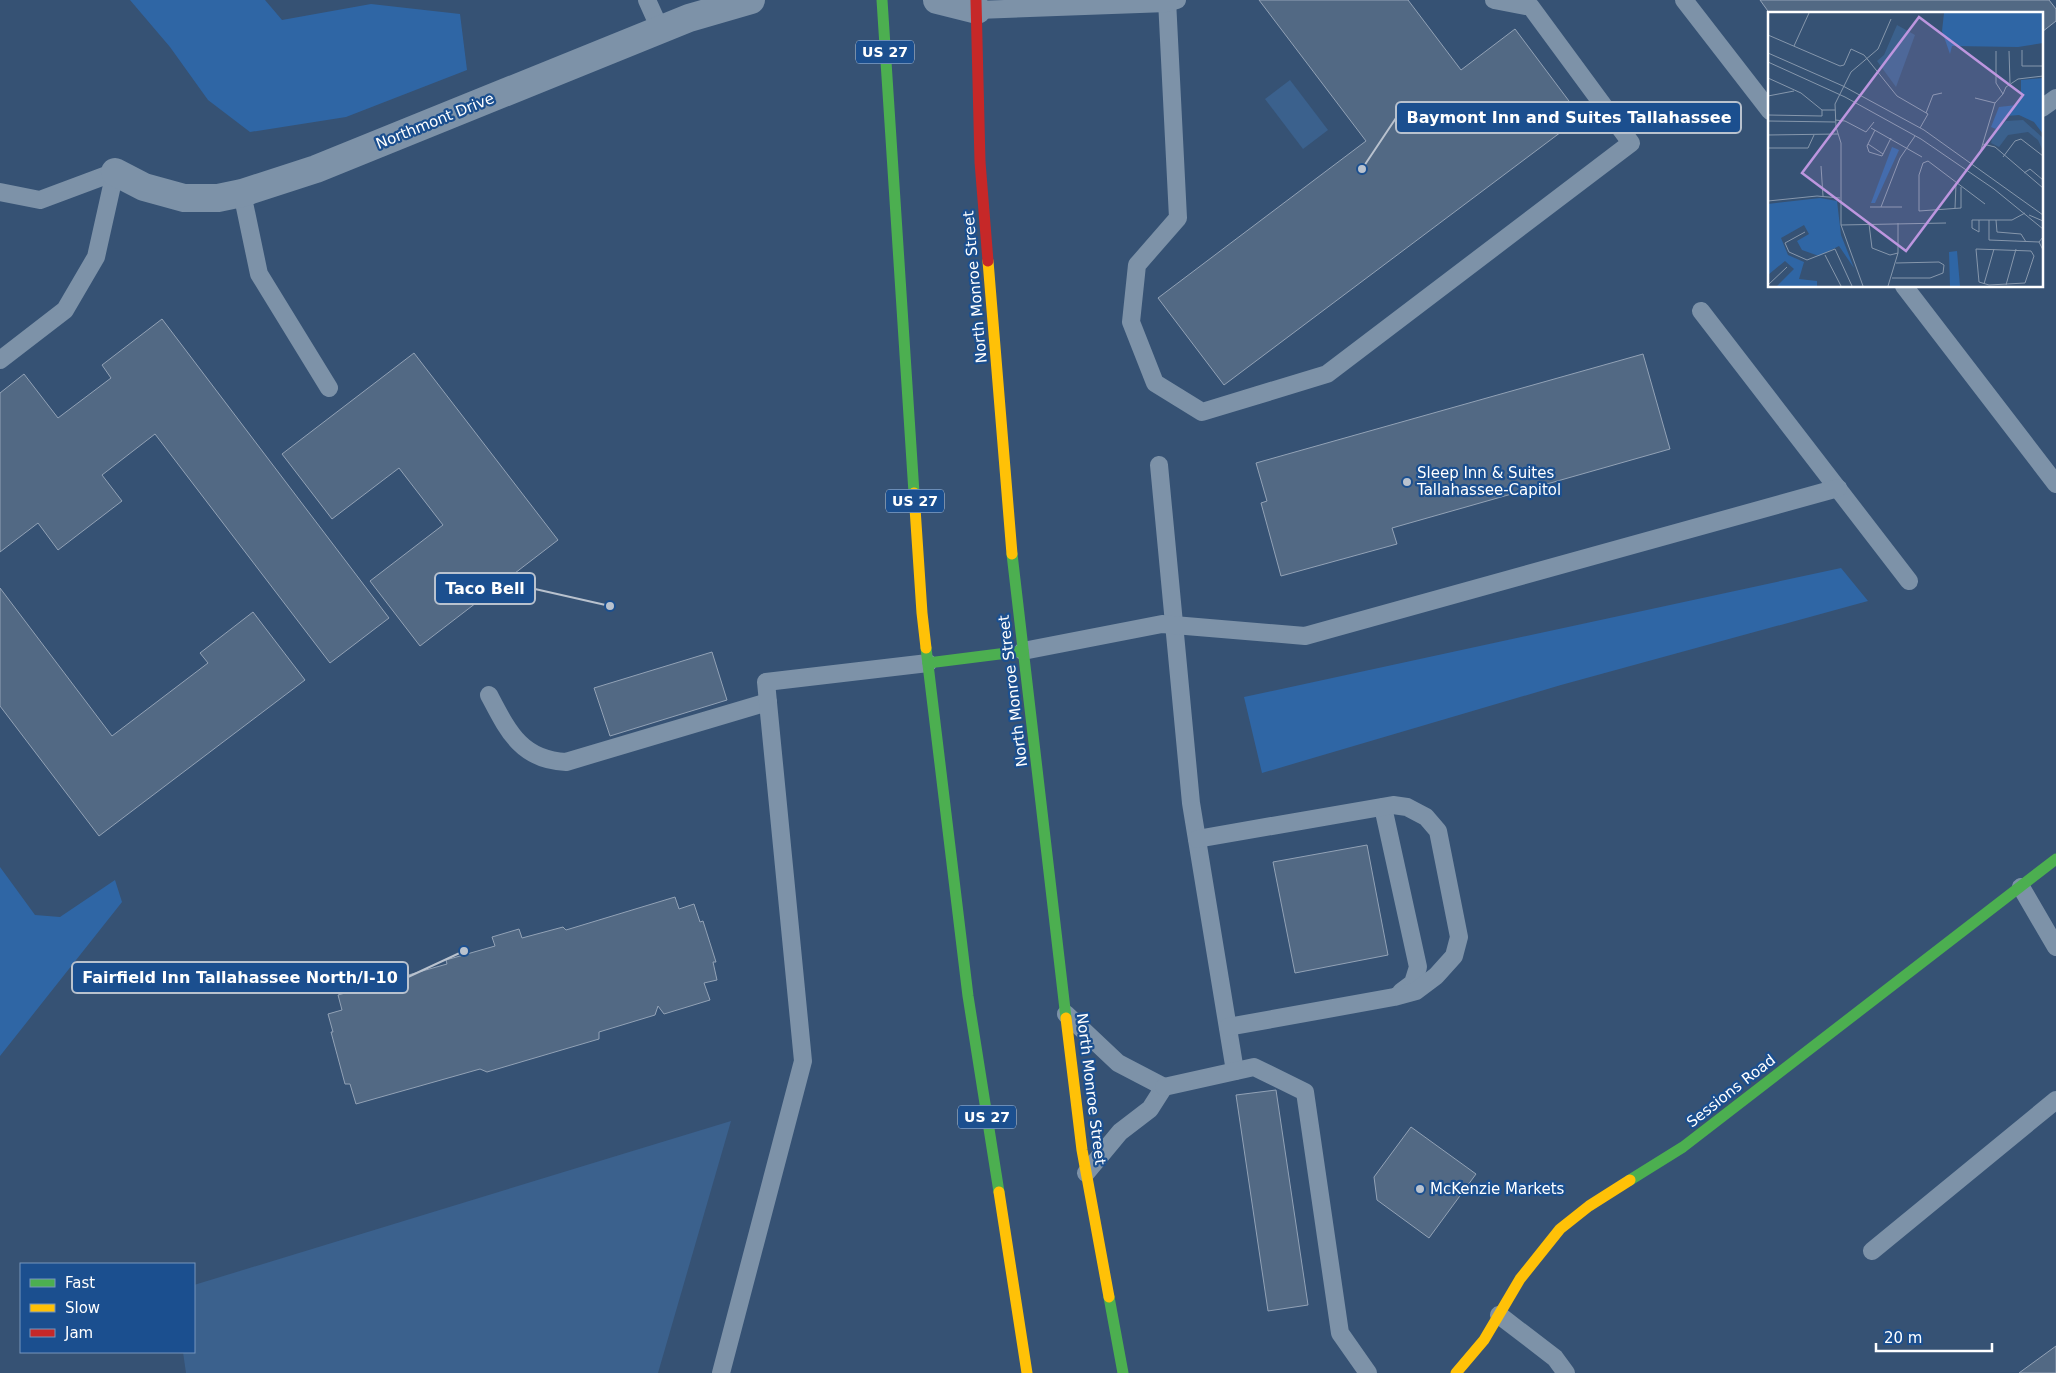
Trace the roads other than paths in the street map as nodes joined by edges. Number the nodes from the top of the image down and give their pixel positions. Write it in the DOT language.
graph roads {
  1 [pos="647,0"];
  2 [pos="751,0"];
  3 [pos="882,0"];
  4 [pos="937,0"];
  5 [pos="1494,0"];
  6 [pos="1684,0"];
  7 [pos="1170,1"];
  8 [pos="977,5"];
  9 [pos="660,29"];
  10 [pos="2056,98"];
  11 [pos="2044,107"];
  12 [pos="1768,108"];
  13 [pos="115,172"];
  14 [pos="0,192"];
  15 [pos="242,194"];
  16 [pos="1906,288"];
  17 [pos="1701,311"];
  18 [pos="0,360"];
  19 [pos="329,388"];
  20 [pos="1159,465"];
  21 [pos="2055,482"];
  22 [pos="1838,488"];
  23 [pos="1909,581"];
  24 [pos="1174,625"];
  25 [pos="1023,651"];
  26 [pos="928,663"];
  27 [pos="489,695"];
  28 [pos="768,702"];
  29 [pos="1384,807"];
  30 [pos="1197,839"];
  31 [pos="2056,859"];
  32 [pos="2021,887"];
  33 [pos="2056,947"];
  34 [pos="1394,997"];
  35 [pos="1066,1014"];
  36 [pos="1228,1027"];
  37 [pos="1236,1071"];
  38 [pos="1164,1087"];
  39 [pos="2056,1100"];
  40 [pos="1086,1173"];
  41 [pos="1872,1251"];
  42 [pos="1498,1315"];
  43 [pos="721,1373"];
  44 [pos="1027,1373"];
  45 [pos="1123,1373"];
  46 [pos="1368,1373"];
  47 [pos="1456,1373"];
  48 [pos="1566,1373"];
  1 -- 9 [label="lane"];
  2 -- 9 [label="street, Northmont Drive"];
  3 -- 26 [label="main road, US 27"];
  4 -- 8 [label="street"];
  5 -- 7 [label="lane"];
  6 -- 12 [label="lane"];
  7 -- 8 [label="lane"];
  8 -- 25 [label="main road, North Monroe Street"];
  9 -- 15 [label="street, Northmont Drive"];
  10 -- 11 [label="lane"];
  13 -- 14 [label="lane"];
  13 -- 15 [label="street, Northmont Drive"];
  13 -- 18 [label="lane"];
  15 -- 19 [label="lane"];
  16 -- 21 [label="lane"];
  17 -- 22 [label="lane"];
  20 -- 24 [label="lane"];
  22 -- 23 [label="lane"];
  22 -- 24 [label="lane"];
  24 -- 25 [label="lane"];
  24 -- 30 [label="lane"];
  25 -- 26 [label="main road"];
  25 -- 35 [label="main road, North Monroe Street"];
  26 -- 28 [label="lane"];
  26 -- 44 [label="main road, US 27"];
  27 -- 28 [label="lane"];
  28 -- 43 [label="lane"];
  29 -- 30 [label="lane"];
  29 -- 34 [label="lane"];
  29 -- 34 [label="lane"];
  30 -- 36 [label="lane"];
  31 -- 32 [label="main road, Sessions Road"];
  32 -- 33 [label="lane"];
  32 -- 42 [label="main road, Sessions Road"];
  34 -- 36 [label="lane"];
  35 -- 38 [label="lane"];
  35 -- 40 [label="main road, North Monroe Street"];
  36 -- 37 [label="lane"];
  37 -- 38 [label="lane"];
  37 -- 46 [label="lane"];
  38 -- 40 [label="lane"];
  39 -- 41 [label="lane"];
  40 -- 45 [label="main road, North Monroe Street"];
  42 -- 47 [label="main road, Sessions Road"];
  42 -- 48 [label="lane"];
}
